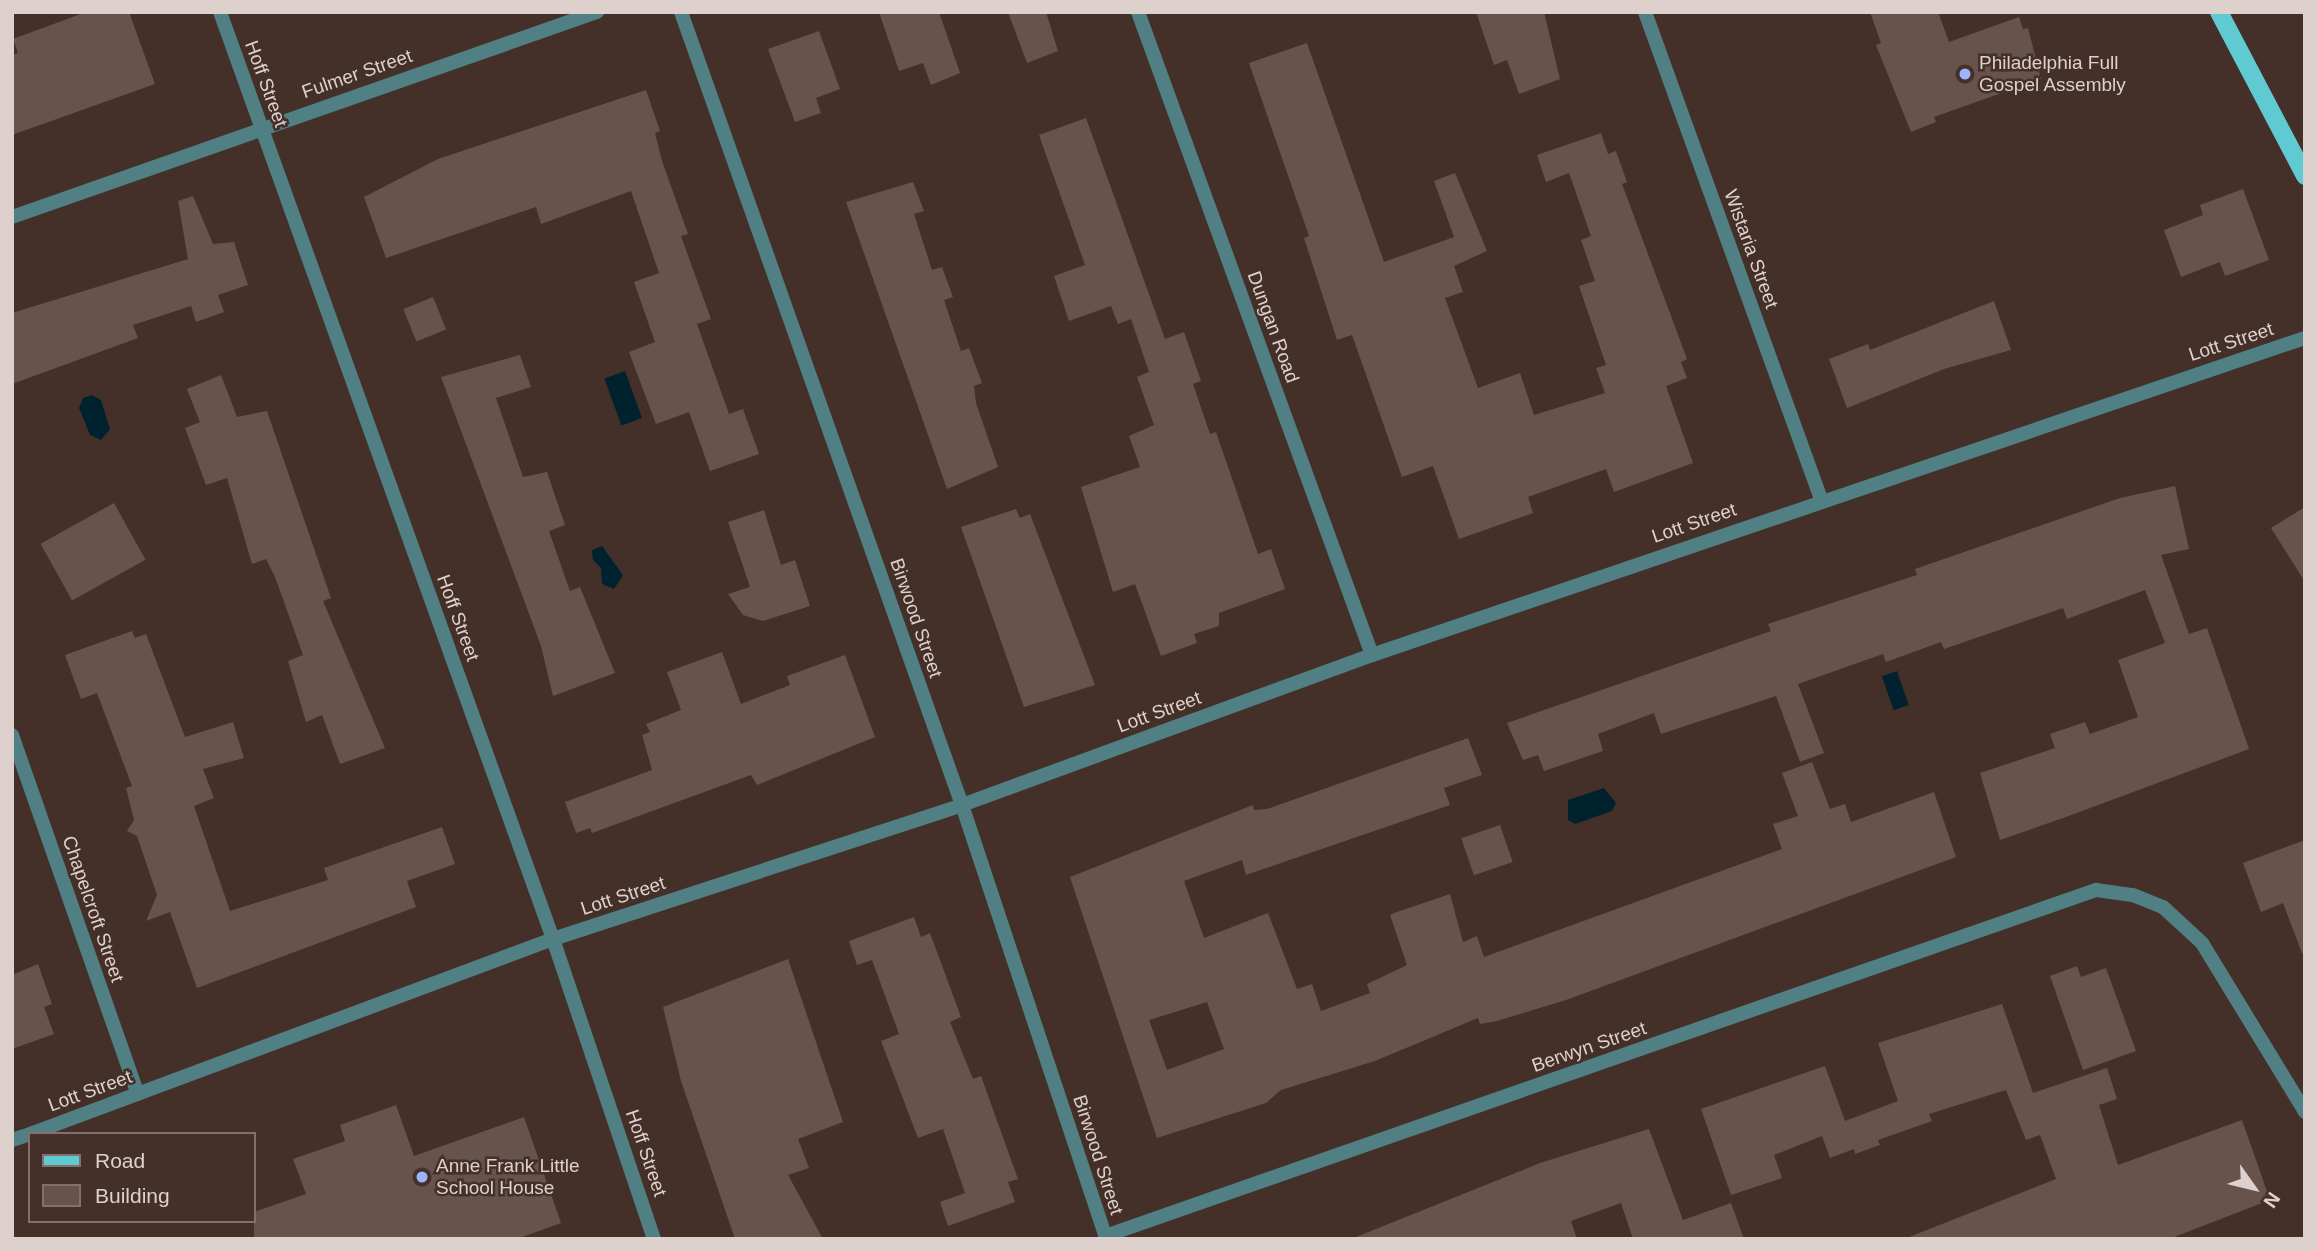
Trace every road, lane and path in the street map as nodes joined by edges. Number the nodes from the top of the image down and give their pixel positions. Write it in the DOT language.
graph roads {
  1 [pos="219,12"];
  2 [pos="597,12"];
  3 [pos="681,12"];
  4 [pos="1138,12"];
  5 [pos="1645,12"];
  6 [pos="2219,12"];
  7 [pos="262,128"];
  8 [pos="2305,176"];
  9 [pos="12,216"];
  10 [pos="2305,338"];
  11 [pos="1821,499"];
  12 [pos="1372,655"];
  13 [pos="12,735"];
  14 [pos="961,805"];
  15 [pos="553,939"];
  16 [pos="138,1094"];
  17 [pos="2305,1112"];
  18 [pos="35,1132"];
  19 [pos="1106,1237"];
  20 [pos="654,1239"];
  1 -- 7 [label="street, Hoff Street"];
  2 -- 7 [label="street, Fulmer Street"];
  3 -- 14 [label="street, Birwood Street"];
  4 -- 12 [label="street, Dungan Road"];
  5 -- 11 [label="street, Wistaria Street"];
  6 -- 8 [label="main road"];
  7 -- 9 [label="street, Fulmer Street"];
  7 -- 15 [label="street, Hoff Street"];
  10 -- 11 [label="street, Lott Street"];
  11 -- 12 [label="street, Lott Street"];
  12 -- 14 [label="street, Lott Street"];
  13 -- 16 [label="street, Chapelcroft Street"];
  14 -- 15 [label="street, Lott Street"];
  14 -- 19 [label="street, Birwood Street"];
  15 -- 16 [label="street, Lott Street"];
  15 -- 20 [label="street, Hoff Street"];
  16 -- 18 [label="street, Lott Street"];
  17 -- 19 [label="street, Berwyn Street"];
}
